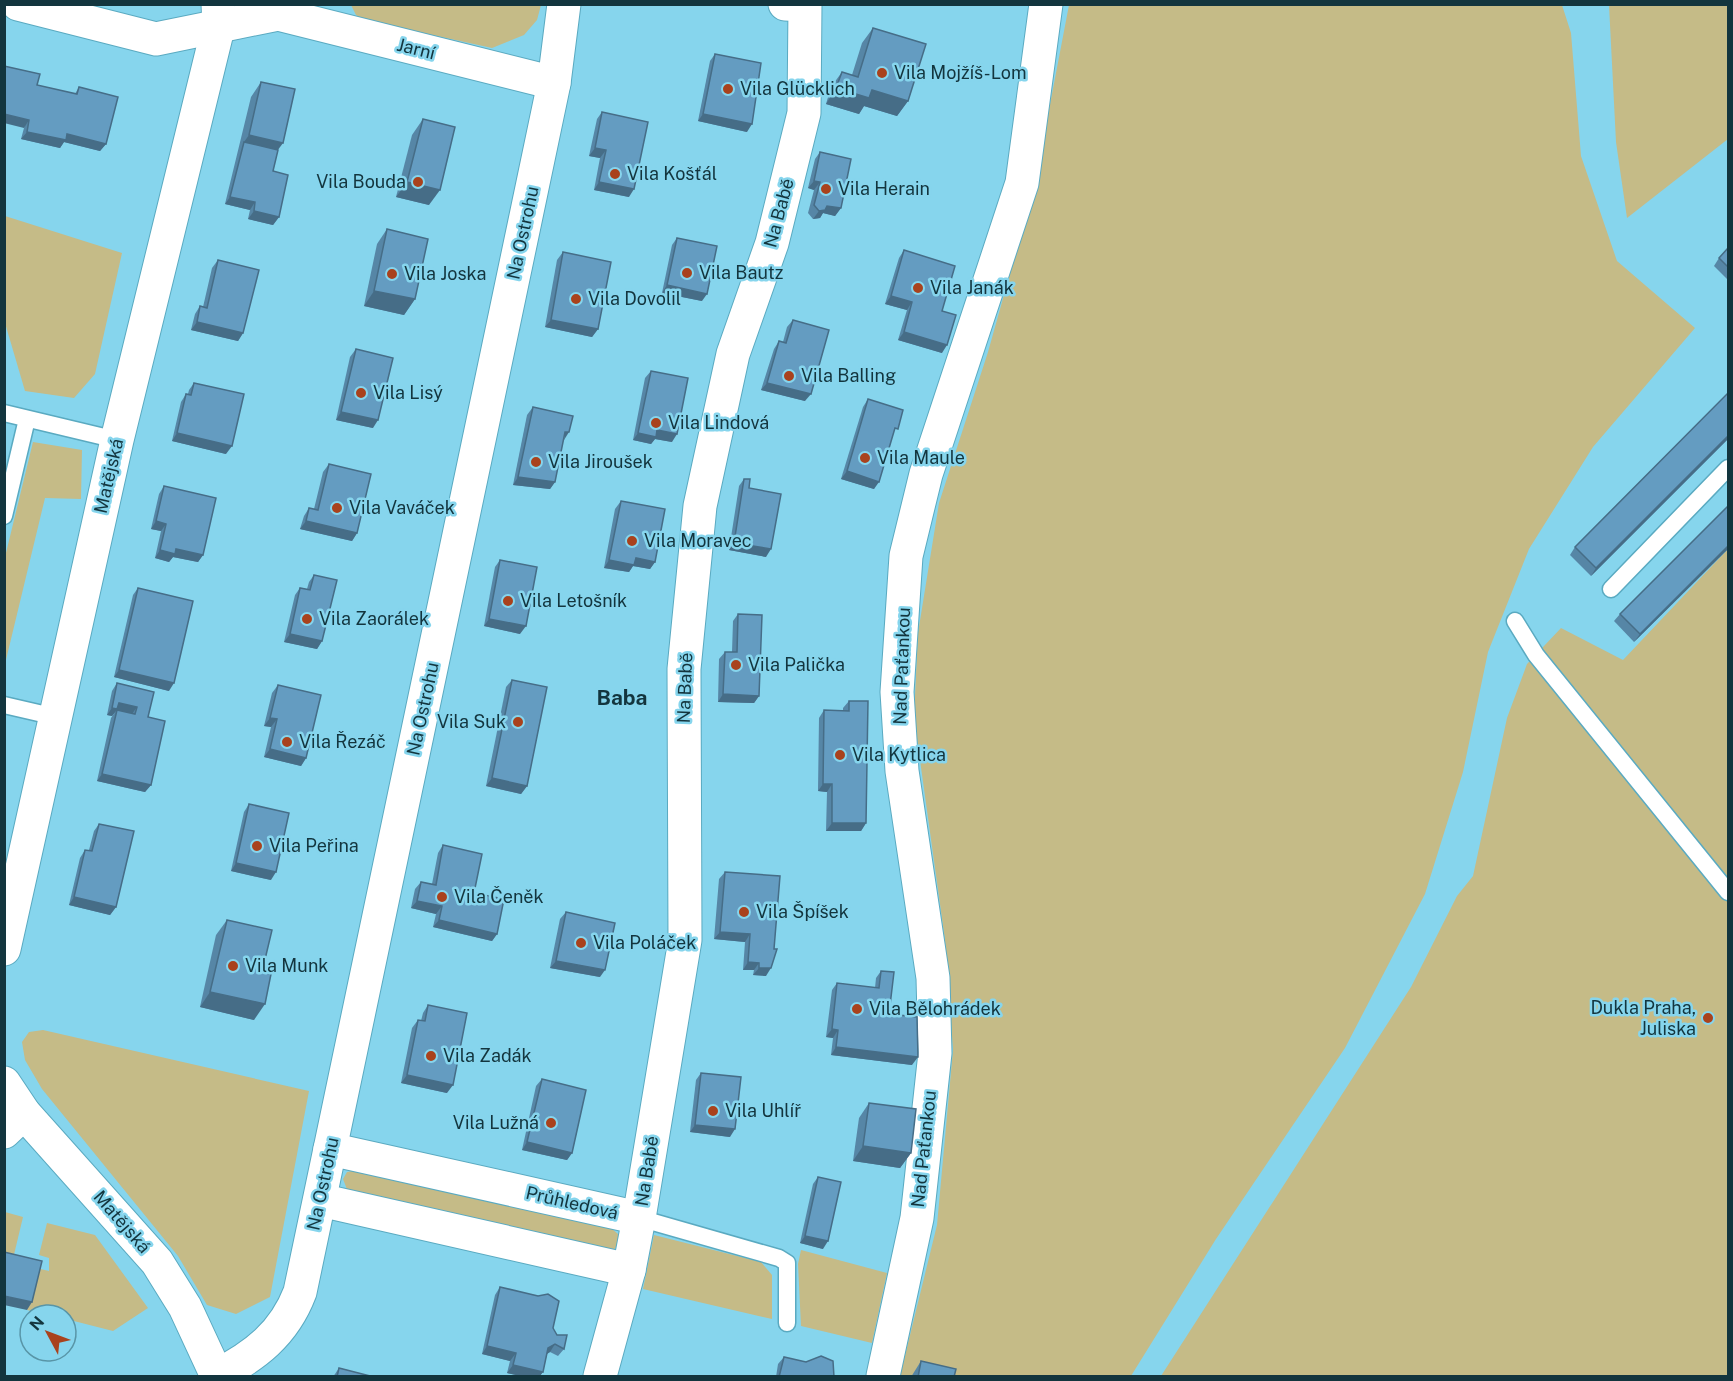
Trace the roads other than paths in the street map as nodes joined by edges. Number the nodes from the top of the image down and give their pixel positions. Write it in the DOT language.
graph roads {
  1 [pos="18,4"];
  2 [pos="564,4"];
  3 [pos="785,4"];
  4 [pos="1046,4"];
  5 [pos="805,5"];
  6 [pos="287,9"];
  7 [pos="219,14"];
  8 [pos="554,83"];
  9 [pos="4,413"];
  10 [pos="27,419"];
  11 [pos="117,440"];
  12 [pos="1728,468"];
  13 [pos="4,516"];
  14 [pos="1611,589"];
  15 [pos="1515,621"];
  16 [pos="4,705"];
  17 [pos="56,717"];
  18 [pos="1728,892"];
  19 [pos="4,949"];
  20 [pos="4,1083"];
  21 [pos="14,1123"];
  22 [pos="330,1149"];
  23 [pos="320,1200"];
  24 [pos="639,1218"];
  25 [pos="629,1270"];
  26 [pos="787,1323"];
  27 [pos="217,1376"];
  28 [pos="600,1377"];
  29 [pos="883,1377"];
  1 -- 7 [label="street, Jarní"];
  2 -- 8 [label="street, Na Ostrohu"];
  3 -- 5 [label="street"];
  4 -- 29 [label="street, Nad Paťankou"];
  5 -- 24 [label="street, Na Babě"];
  6 -- 7 [label="street, Jarní"];
  6 -- 8 [label="street, Jarní"];
  7 -- 11 [label="street, Matějská"];
  8 -- 22 [label="street, Na Ostrohu"];
  9 -- 10 [label="lane"];
  10 -- 11 [label="lane"];
  10 -- 13 [label="lane"];
  11 -- 17 [label="street, Matějská"];
  12 -- 14 [label="lane"];
  15 -- 18 [label="lane"];
  16 -- 17 [label="lane"];
  17 -- 19 [label="street, Matějská"];
  20 -- 21 [label="street, Matějská"];
  21 -- 27 [label="street, Matějská"];
  22 -- 23 [label="street, Na Ostrohu"];
  22 -- 24 [label="street, Průhledová"];
  23 -- 25 [label="street"];
  23 -- 27 [label="street, Na Ostrohu"];
  24 -- 25 [label="street, Na Babě"];
  24 -- 26 [label="lane, Průhledová"];
  25 -- 28 [label="street, Na Babě"];
}
